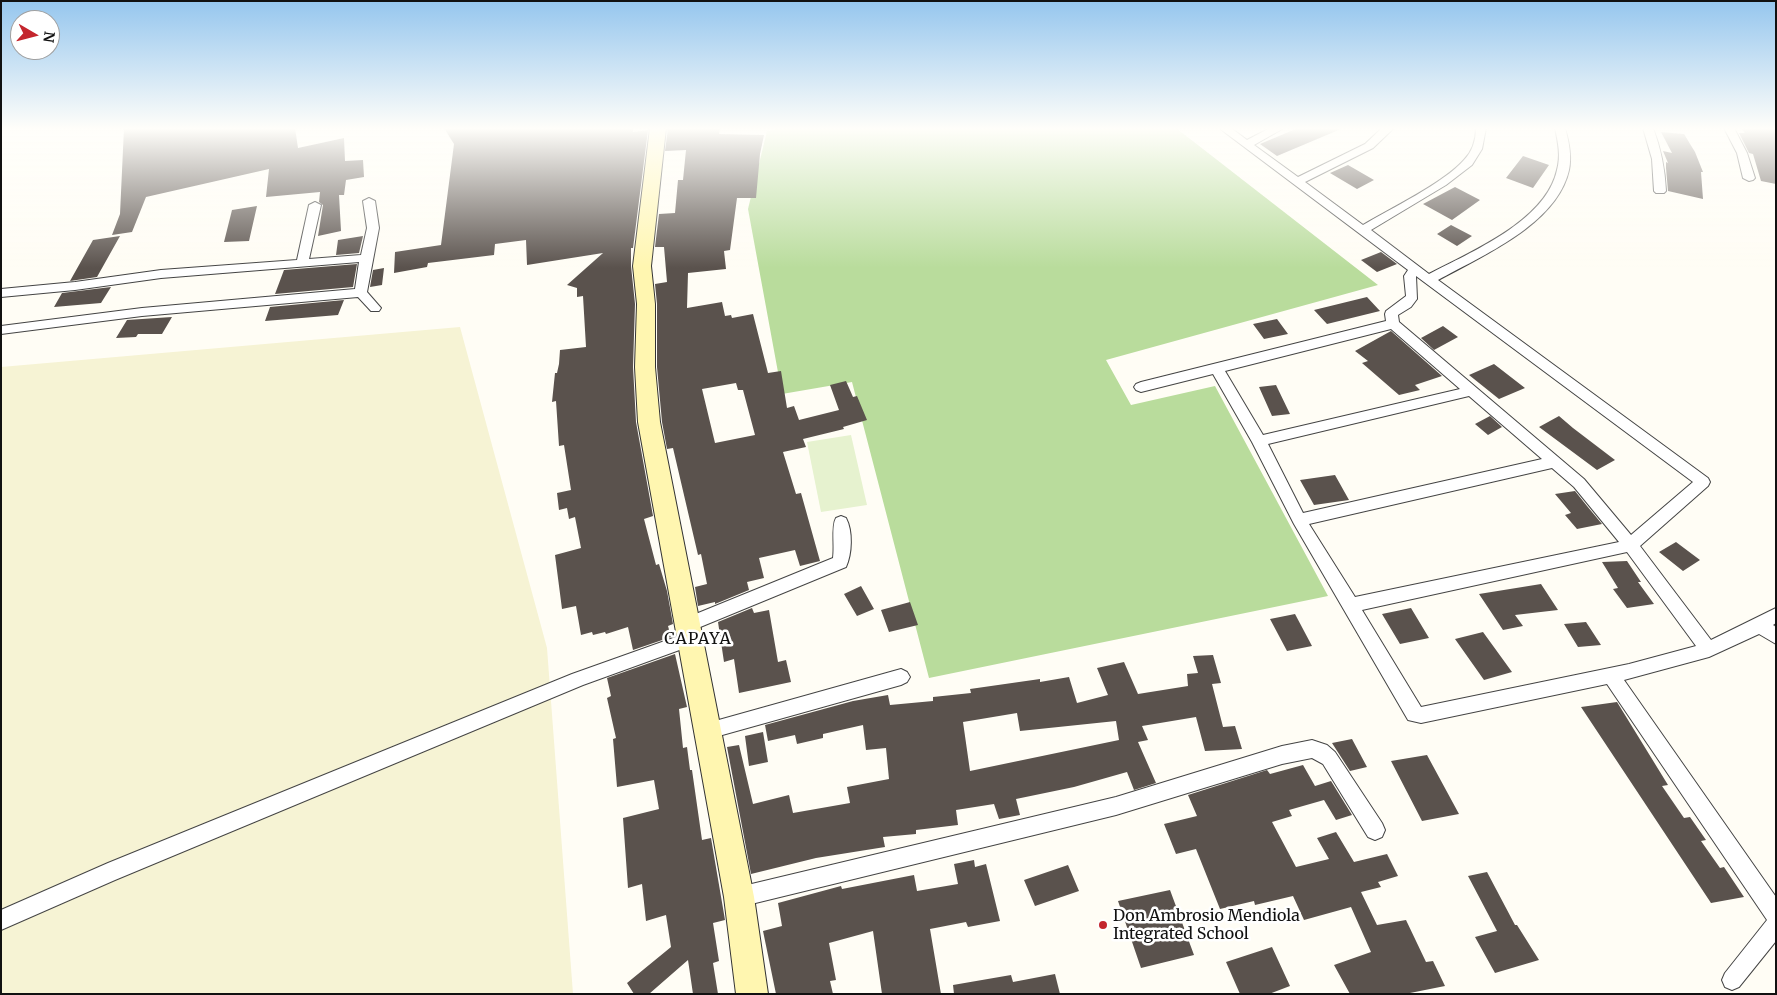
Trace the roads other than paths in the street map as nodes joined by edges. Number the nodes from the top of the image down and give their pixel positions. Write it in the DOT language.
graph roads {
  1 [pos="653,174"];
  2 [pos="1289,174"];
  3 [pos="1314,174"];
  4 [pos="1454,174"];
  5 [pos="1562,174"];
  6 [pos="1660,174"];
  7 [pos="1748,174"];
  8 [pos="1749,178"];
  9 [pos="1299,182"];
  10 [pos="1660,191"];
  11 [pos="369,201"];
  12 [pos="315,205"];
  13 [pos="1363,230"];
  14 [pos="366,258"];
  15 [pos="302,264"];
  16 [pos="1415,270"];
  17 [pos="1429,278"];
  18 [pos="1,293"];
  19 [pos="361,293"];
  20 [pos="375,308"];
  21 [pos="1393,324"];
  22 [pos="1,330"];
  23 [pos="1217,369"];
  24 [pos="1141,387"];
  25 [pos="1470,391"];
  26 [pos="1259,441"];
  27 [pos="1555,462"];
  28 [pos="1299,520"];
  29 [pos="841,522"];
  30 [pos="1630,545"];
  31 [pos="1352,605"];
  32 [pos="1775,615"];
  33 [pos="1761,625"];
  34 [pos="689,632"];
  35 [pos="1776,637"];
  36 [pos="1710,650"];
  37 [pos="1611,675"];
  38 [pos="901,677"];
  39 [pos="708,731"];
  40 [pos="1375,830"];
  41 [pos="739,897"];
  42 [pos="1776,915"];
  43 [pos="1,920"];
  44 [pos="1776,925"];
  45 [pos="1732,980"];
  46 [pos="752,994"];
  1 -- 34 [label="street"];
  2 -- 9 [label="street"];
  3 -- 9 [label="street"];
  4 -- 13 [label="street"];
  5 -- 17 [label="street"];
  6 -- 10 [label="street"];
  7 -- 8 [label="street"];
  9 -- 13 [label="street"];
  11 -- 14 [label="street"];
  12 -- 15 [label="street"];
  13 -- 16 [label="street"];
  14 -- 15 [label="street"];
  14 -- 19 [label="street"];
  15 -- 18 [label="street"];
  16 -- 17 [label="street"];
  16 -- 21 [label="street"];
  17 -- 30 [label="street"];
  19 -- 20 [label="street"];
  19 -- 22 [label="street"];
  21 -- 23 [label="street"];
  21 -- 25 [label="street"];
  23 -- 24 [label="street"];
  23 -- 26 [label="street"];
  25 -- 26 [label="street"];
  25 -- 27 [label="street"];
  26 -- 28 [label="street"];
  27 -- 28 [label="street"];
  27 -- 30 [label="street"];
  28 -- 31 [label="street"];
  29 -- 34 [label="street"];
  30 -- 31 [label="street"];
  30 -- 36 [label="street"];
  31 -- 37 [label="street"];
  32 -- 33 [label="street"];
  33 -- 35 [label="street"];
  33 -- 36 [label="street"];
  34 -- 39 [label="street"];
  34 -- 43 [label="street"];
  36 -- 37 [label="street"];
  37 -- 42 [label="street"];
  38 -- 39 [label="street"];
  39 -- 41 [label="street"];
  40 -- 41 [label="street"];
  41 -- 46 [label="street"];
  44 -- 45 [label="street"];
}
